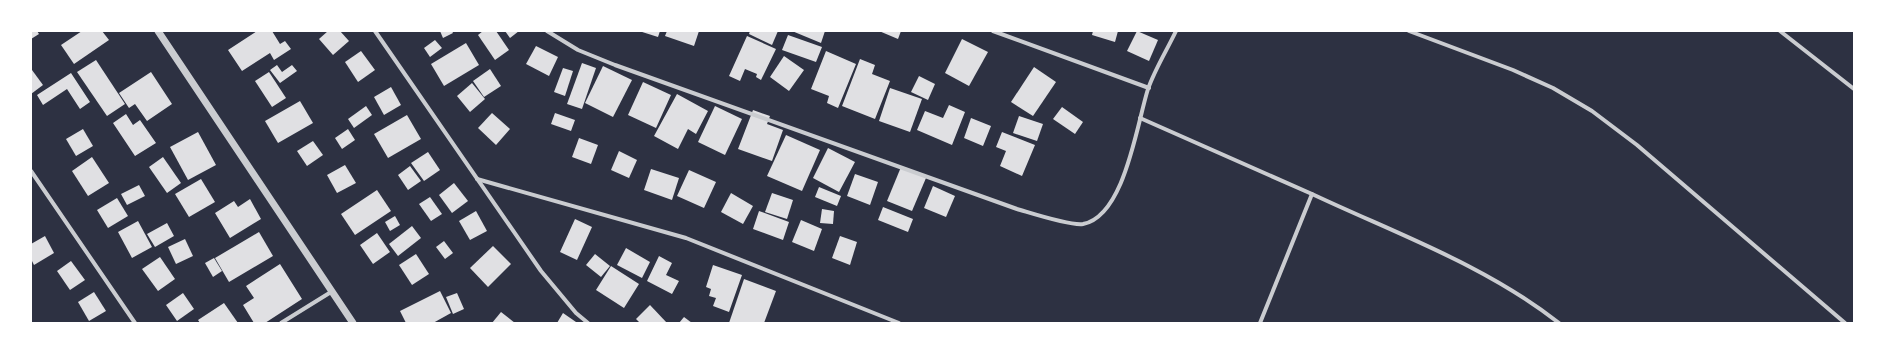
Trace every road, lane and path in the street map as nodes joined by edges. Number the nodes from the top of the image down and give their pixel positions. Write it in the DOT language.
graph roads {
  1 [pos="158,31"];
  2 [pos="375,31"];
  3 [pos="547,31"];
  4 [pos="993,31"];
  5 [pos="1176,31"];
  6 [pos="1409,31"];
  7 [pos="1780,31"];
  8 [pos="1149,88"];
  9 [pos="1854,89"];
  10 [pos="1140,118"];
  11 [pos="31,171"];
  12 [pos="477,179"];
  13 [pos="1312,194"];
  14 [pos="331,292"];
  15 [pos="135,323"];
  16 [pos="281,323"];
  17 [pos="353,323"];
  18 [pos="588,323"];
  19 [pos="899,323"];
  20 [pos="1260,323"];
  21 [pos="1559,323"];
  22 [pos="1845,323"];
  1 -- 14 [label="street"];
  2 -- 12 [label="street"];
  3 -- 10 [label="street"];
  4 -- 8 [label="street"];
  5 -- 8 [label="street"];
  6 -- 22 [label="street"];
  7 -- 9 [label="street"];
  8 -- 10 [label="street"];
  10 -- 13 [label="street"];
  11 -- 15 [label="street"];
  12 -- 18 [label="street"];
  12 -- 19 [label="street"];
  13 -- 20 [label="street"];
  13 -- 21 [label="street"];
  14 -- 16 [label="street"];
  14 -- 17 [label="street"];
}
